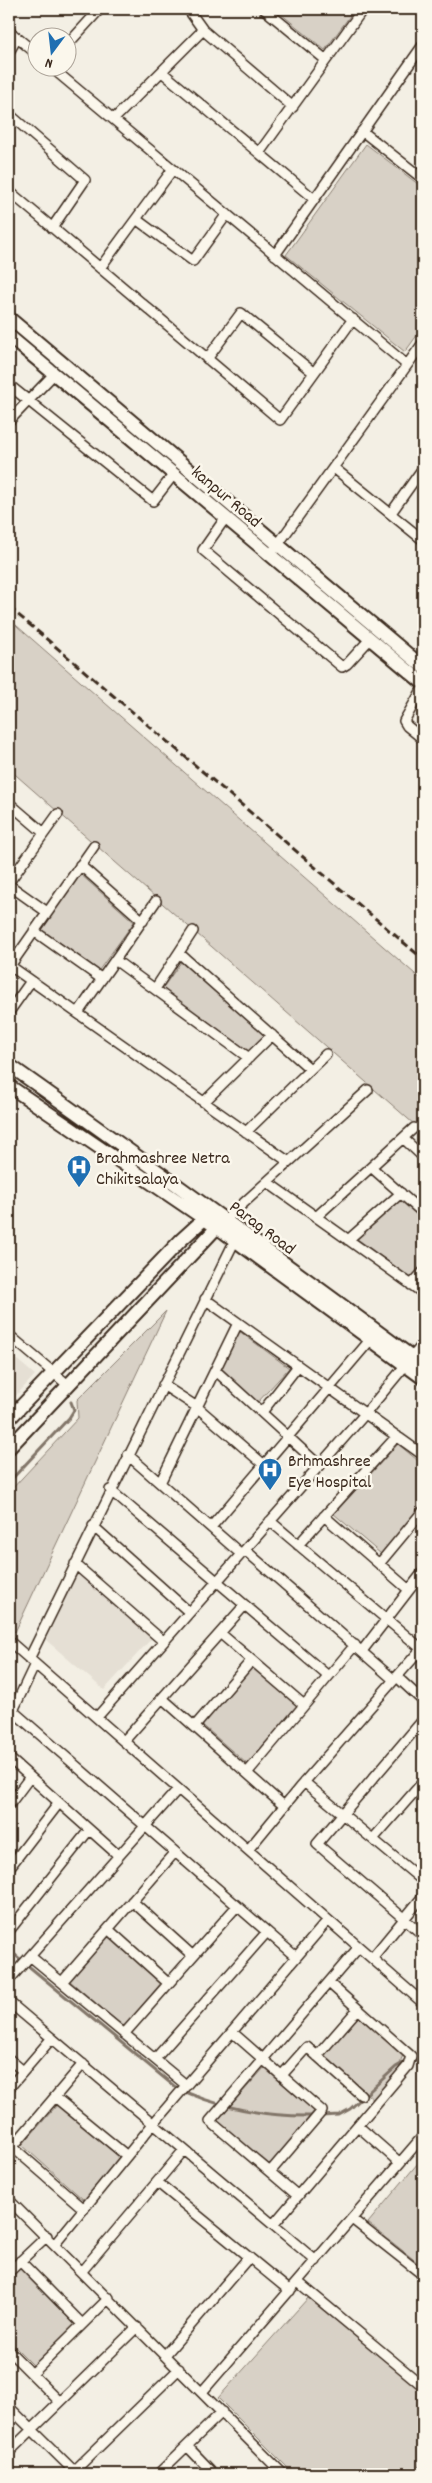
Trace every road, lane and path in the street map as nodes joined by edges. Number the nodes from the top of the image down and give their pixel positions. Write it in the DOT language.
graph roads {
  1 [pos="100,9"];
  2 [pos="188,9"];
  3 [pos="264,9"];
  4 [pos="363,9"];
  5 [pos="203,30"];
  6 [pos="9,31"];
  7 [pos="78,33"];
  8 [pos="17,38"];
  9 [pos="423,45"];
  10 [pos="28,47"];
  11 [pos="9,52"];
  12 [pos="326,60"];
  13 [pos="162,72"];
  14 [pos="64,78"];
  15 [pos="293,106"];
  16 [pos="9,114"];
  17 [pos="114,119"];
  18 [pos="362,131"];
  19 [pos="259,153"];
  20 [pos="173,169"];
  21 [pos="423,179"];
  22 [pos="9,191"];
  23 [pos="314,199"];
  24 [pos="227,214"];
  25 [pos="136,219"];
  26 [pos="52,228"];
  27 [pos="275,254"];
  28 [pos="100,268"];
  29 [pos="9,318"];
  30 [pos="353,320"];
  31 [pos="9,336"];
  32 [pos="423,343"];
  33 [pos="207,359"];
  34 [pos="407,366"];
  35 [pos="314,373"];
  36 [pos="54,374"];
  37 [pos="80,378"];
  38 [pos="9,384"];
  39 [pos="69,387"];
  40 [pos="28,401"];
  41 [pos="9,421"];
  42 [pos="334,468"];
  43 [pos="423,468"];
  44 [pos="174,474"];
  45 [pos="391,513"];
  46 [pos="226,517"];
  47 [pos="423,540"];
  48 [pos="275,550"];
  49 [pos="371,638"];
  50 [pos="423,667"];
  51 [pos="423,683"];
  52 [pos="423,688"];
  53 [pos="423,739"];
  54 [pos="9,803"];
  55 [pos="58,814"];
  56 [pos="44,833"];
  57 [pos="94,846"];
  58 [pos="80,866"];
  59 [pos="9,884"];
  60 [pos="156,901"];
  61 [pos="47,912"];
  62 [pos="143,920"];
  63 [pos="34,931"];
  64 [pos="193,931"];
  65 [pos="179,953"];
  66 [pos="115,960"];
  67 [pos="9,965"];
  68 [pos="102,979"];
  69 [pos="31,981"];
  70 [pos="155,989"];
  71 [pos="9,1012"];
  72 [pos="78,1014"];
  73 [pos="272,1035"];
  74 [pos="326,1054"];
  75 [pos="249,1058"];
  76 [pos="9,1065"];
  77 [pos="310,1069"];
  78 [pos="9,1086"];
  79 [pos="368,1090"];
  80 [pos="204,1102"];
  81 [pos="414,1128"];
  82 [pos="246,1132"];
  83 [pos="403,1138"];
  84 [pos="423,1156"];
  85 [pos="289,1162"];
  86 [pos="371,1167"];
  87 [pos="267,1182"];
  88 [pos="401,1193"];
  89 [pos="423,1213"];
  90 [pos="316,1217"];
  91 [pos="203,1220"];
  92 [pos="221,1224"];
  93 [pos="237,1236"];
  94 [pos="348,1240"];
  95 [pos="423,1272"];
  96 [pos="411,1285"];
  97 [pos="423,1294"];
  98 [pos="205,1299"];
  99 [pos="238,1323"];
  100 [pos="9,1334"];
  101 [pos="371,1339"];
  102 [pos="423,1344"];
  103 [pos="410,1361"];
  104 [pos="423,1365"];
  105 [pos="298,1366"];
  106 [pos="215,1370"];
  107 [pos="53,1373"];
  108 [pos="423,1378"];
  109 [pos="68,1385"];
  110 [pos="163,1385"];
  111 [pos="327,1388"];
  112 [pos="197,1407"];
  113 [pos="262,1412"];
  114 [pos="365,1414"];
  115 [pos="9,1419"];
  116 [pos="397,1436"];
  117 [pos="287,1437"];
  118 [pos="9,1448"];
  119 [pos="128,1455"];
  120 [pos="423,1455"];
  121 [pos="263,1464"];
  122 [pos="320,1466"];
  123 [pos="160,1483"];
  124 [pos="110,1490"];
  125 [pos="423,1511"];
  126 [pos="324,1516"];
  127 [pos="270,1521"];
  128 [pos="93,1526"];
  129 [pos="212,1526"];
  130 [pos="298,1545"];
  131 [pos="243,1552"];
  132 [pos="75,1564"];
  133 [pos="380,1564"];
  134 [pos="423,1572"];
  135 [pos="217,1581"];
  136 [pos="409,1590"];
  137 [pos="244,1606"];
  138 [pos="189,1612"];
  139 [pos="386,1618"];
  140 [pos="220,1633"];
  141 [pos="9,1641"];
  142 [pos="163,1641"];
  143 [pos="358,1648"];
  144 [pos="423,1648"];
  145 [pos="32,1661"];
  146 [pos="251,1661"];
  147 [pos="328,1676"];
  148 [pos="396,1678"];
  149 [pos="162,1698"];
  150 [pos="423,1701"];
  151 [pos="304,1705"];
  152 [pos="11,1715"];
  153 [pos="98,1716"];
  154 [pos="423,1720"];
  155 [pos="195,1726"];
  156 [pos="124,1741"];
  157 [pos="9,1758"];
  158 [pos="247,1773"];
  159 [pos="30,1777"];
  160 [pos="304,1782"];
  161 [pos="423,1782"];
  162 [pos="178,1789"];
  163 [pos="59,1803"];
  164 [pos="9,1805"];
  165 [pos="284,1806"];
  166 [pos="344,1815"];
  167 [pos="145,1826"];
  168 [pos="89,1830"];
  169 [pos="373,1839"];
  170 [pos="248,1850"];
  171 [pos="174,1852"];
  172 [pos="119,1856"];
  173 [pos="9,1868"];
  174 [pos="423,1881"];
  175 [pos="423,1896"];
  176 [pos="132,1901"];
  177 [pos="237,1906"];
  178 [pos="404,1919"];
  179 [pos="328,1920"];
  180 [pos="108,1928"];
  181 [pos="9,1931"];
  182 [pos="267,1932"];
  183 [pos="423,1935"];
  184 [pos="359,1947"];
  185 [pos="193,1956"];
  186 [pos="296,1957"];
  187 [pos="29,1958"];
  188 [pos="372,1958"];
  189 [pos="9,1980"];
  190 [pos="62,1982"];
  191 [pos="328,1983"];
  192 [pos="168,1984"];
  193 [pos="9,2002"];
  194 [pos="423,2003"];
  195 [pos="358,2009"];
  196 [pos="232,2032"];
  197 [pos="124,2034"];
  198 [pos="52,2038"];
  199 [pos="317,2056"];
  200 [pos="9,2059"];
  201 [pos="154,2059"];
  202 [pos="263,2059"];
  203 [pos="83,2064"];
  204 [pos="23,2071"];
  205 [pos="282,2075"];
  206 [pos="9,2088"];
  207 [pos="183,2089"];
  208 [pos="361,2095"];
  209 [pos="55,2097"];
  210 [pos="153,2124"];
  211 [pos="358,2126"];
  212 [pos="423,2136"];
  213 [pos="10,2147"];
  214 [pos="184,2150"];
  215 [pos="127,2156"];
  216 [pos="400,2163"];
  217 [pos="270,2172"];
  218 [pos="158,2182"];
  219 [pos="298,2196"];
  220 [pos="11,2205"];
  221 [pos="84,2209"];
  222 [pos="352,2219"];
  223 [pos="273,2225"];
  224 [pos="47,2236"];
  225 [pos="55,2244"];
  226 [pos="249,2257"];
  227 [pos="20,2261"];
  228 [pos="316,2261"];
  229 [pos="82,2271"];
  230 [pos="9,2272"];
  231 [pos="423,2275"];
  232 [pos="298,2282"];
  233 [pos="290,2291"];
  234 [pos="109,2298"];
  235 [pos="82,2324"];
  236 [pos="137,2327"];
  237 [pos="9,2351"];
  238 [pos="165,2355"];
  239 [pos="179,2369"];
  240 [pos="32,2374"];
  241 [pos="423,2386"];
  242 [pos="202,2392"];
  243 [pos="60,2402"];
  244 [pos="9,2407"];
  245 [pos="222,2412"];
  246 [pos="32,2430"];
  247 [pos="187,2446"];
  248 [pos="9,2452"];
  249 [pos="72,2473"];
  250 [pos="158,2474"];
  251 [pos="214,2474"];
  252 [pos="283,2474"];
  1 -- 7 [label="street"];
  2 -- 5 [label="street"];
  3 -- 12 [label="street"];
  4 -- 12 [label="street"];
  5 -- 13 [label="street"];
  5 -- 15 [label="street"];
  6 -- 8 [label="street"];
  8 -- 10 [label="street"];
  8 -- 11 [label="street"];
  9 -- 18 [label="street"];
  12 -- 15 [label="street"];
  13 -- 17 [label="street"];
  13 -- 19 [label="street"];
  14 -- 17 [label="street"];
  15 -- 19 [label="street"];
  16 -- 26 [label="street"];
  17 -- 20 [label="street"];
  18 -- 21 [label="street"];
  18 -- 23 [label="street"];
  19 -- 23 [label="street"];
  20 -- 24 [label="street"];
  20 -- 25 [label="street"];
  22 -- 26 [label="street"];
  23 -- 27 [label="street"];
  24 -- 25 [label="street"];
  24 -- 27 [label="street"];
  25 -- 28 [label="street"];
  26 -- 28 [label="street"];
  27 -- 30 [label="street"];
  28 -- 33 [label="street"];
  29 -- 37 [label="street"];
  30 -- 34 [label="street"];
  30 -- 35 [label="street"];
  31 -- 36 [label="street, kanpur Road"];
  32 -- 34 [label="street"];
  33 -- 35 [label="street"];
  33 -- 35 [label="street"];
  34 -- 42 [label="street"];
  36 -- 39 [label="street, kanpur Road"];
  36 -- 40 [label="street"];
  37 -- 39 [label="street"];
  37 -- 48 [label="street"];
  38 -- 40 [label="street"];
  39 -- 44 [label="street, kanpur Road"];
  40 -- 41 [label="street"];
  40 -- 44 [label="street"];
  42 -- 45 [label="street"];
  42 -- 48 [label="street"];
  43 -- 45 [label="street"];
  44 -- 46 [label="street, kanpur Road"];
  45 -- 47 [label="street"];
  46 -- 48 [label="street, kanpur Road"];
  46 -- 49 [label="street"];
  48 -- 49 [label="street, kanpur Road"];
  48 -- 50 [label="street"];
  49 -- 51 [label="street, kanpur Road"];
  52 -- 53 [label="street"];
  54 -- 56 [label="street"];
  55 -- 56 [label="street"];
  56 -- 59 [label="street"];
  57 -- 58 [label="street"];
  58 -- 61 [label="street"];
  58 -- 62 [label="street"];
  59 -- 61 [label="street"];
  60 -- 62 [label="street"];
  61 -- 63 [label="street"];
  62 -- 66 [label="street"];
  63 -- 67 [label="street"];
  63 -- 68 [label="street"];
  64 -- 65 [label="street"];
  65 -- 70 [label="street"];
  65 -- 73 [label="street"];
  66 -- 68 [label="street"];
  66 -- 70 [label="street"];
  67 -- 69 [label="street"];
  68 -- 72 [label="street"];
  69 -- 71 [label="street"];
  69 -- 72 [label="street"];
  70 -- 75 [label="street"];
  72 -- 80 [label="street"];
  73 -- 75 [label="street"];
  73 -- 77 [label="street"];
  74 -- 77 [label="street"];
  75 -- 80 [label="street"];
  76 -- 92 [label="street, Parag Road"];
  77 -- 82 [label="street"];
  78 -- 91 [label="street, Parag Road"];
  79 -- 85 [label="street"];
  80 -- 82 [label="street"];
  81 -- 83 [label="street"];
  82 -- 85 [label="street"];
  83 -- 84 [label="street"];
  83 -- 86 [label="street"];
  85 -- 87 [label="street"];
  86 -- 88 [label="street"];
  86 -- 90 [label="street"];
  87 -- 90 [label="street"];
  87 -- 92 [label="street"];
  88 -- 89 [label="street"];
  88 -- 94 [label="street"];
  90 -- 94 [label="street"];
  91 -- 92 [label="street"];
  91 -- 107 [label="street"];
  92 -- 93 [label="street, Parag Road"];
  92 -- 109 [label="street"];
  93 -- 98 [label="street"];
  93 -- 101 [label="street, Parag Road"];
  93 -- 103 [label="street, Parag Road"];
  94 -- 96 [label="street"];
  95 -- 96 [label="street"];
  96 -- 97 [label="street"];
  98 -- 99 [label="street"];
  98 -- 110 [label="street"];
  99 -- 105 [label="street"];
  99 -- 106 [label="street"];
  100 -- 107 [label="street"];
  101 -- 103 [label="street, Parag Road"];
  101 -- 111 [label="street"];
  102 -- 103 [label="street"];
  103 -- 104 [label="street, Parag Road"];
  103 -- 108 [label="street, Parag Road"];
  103 -- 114 [label="street"];
  105 -- 111 [label="street"];
  105 -- 113 [label="street"];
  106 -- 112 [label="street"];
  106 -- 113 [label="street"];
  107 -- 109 [label="street"];
  107 -- 115 [label="street"];
  109 -- 118 [label="street"];
  110 -- 112 [label="street"];
  110 -- 119 [label="street"];
  111 -- 114 [label="street"];
  111 -- 117 [label="street"];
  112 -- 121 [label="street"];
  112 -- 123 [label="street"];
  113 -- 117 [label="street"];
  114 -- 116 [label="street"];
  114 -- 122 [label="street"];
  116 -- 120 [label="street"];
  116 -- 126 [label="street"];
  117 -- 121 [label="street"];
  117 -- 122 [label="street"];
  119 -- 123 [label="street"];
  119 -- 124 [label="street"];
  121 -- 129 [label="street"];
  122 -- 127 [label="street"];
  123 -- 129 [label="street"];
  124 -- 128 [label="street"];
  124 -- 135 [label="street"];
  125 -- 133 [label="street"];
  126 -- 130 [label="street"];
  126 -- 133 [label="street"];
  127 -- 130 [label="street"];
  127 -- 131 [label="street"];
  128 -- 132 [label="street"];
  128 -- 138 [label="street"];
  129 -- 131 [label="street"];
  130 -- 139 [label="street"];
  131 -- 135 [label="street"];
  131 -- 143 [label="street"];
  132 -- 142 [label="street"];
  132 -- 145 [label="street"];
  133 -- 136 [label="street"];
  134 -- 136 [label="street"];
  135 -- 137 [label="street"];
  135 -- 138 [label="street"];
  136 -- 139 [label="street"];
  137 -- 140 [label="street"];
  137 -- 147 [label="street"];
  138 -- 142 [label="street"];
  139 -- 143 [label="street"];
  139 -- 144 [label="street"];
  140 -- 146 [label="street"];
  140 -- 149 [label="street"];
  141 -- 145 [label="street"];
  142 -- 153 [label="street"];
  143 -- 147 [label="street"];
  143 -- 148 [label="street"];
  144 -- 148 [label="street"];
  145 -- 152 [label="street"];
  145 -- 153 [label="street"];
  146 -- 151 [label="street"];
  146 -- 155 [label="street"];
  147 -- 151 [label="street"];
  148 -- 150 [label="street"];
  148 -- 160 [label="street"];
  149 -- 155 [label="street"];
  149 -- 156 [label="street"];
  151 -- 158 [label="street"];
  152 -- 167 [label="street"];
  153 -- 156 [label="street"];
  154 -- 166 [label="street"];
  155 -- 158 [label="street"];
  156 -- 162 [label="street"];
  157 -- 159 [label="street"];
  158 -- 165 [label="street"];
  159 -- 163 [label="street"];
  159 -- 164 [label="street"];
  160 -- 165 [label="street"];
  160 -- 166 [label="street"];
  161 -- 169 [label="street"];
  162 -- 167 [label="street"];
  162 -- 170 [label="street"];
  163 -- 168 [label="street"];
  163 -- 173 [label="street"];
  165 -- 170 [label="street"];
  166 -- 169 [label="street"];
  166 -- 178 [label="street"];
  167 -- 171 [label="street"];
  167 -- 172 [label="street"];
  168 -- 172 [label="street"];
  168 -- 181 [label="street"];
  169 -- 174 [label="street"];
  170 -- 179 [label="street"];
  171 -- 176 [label="street"];
  171 -- 177 [label="street"];
  172 -- 187 [label="street"];
  175 -- 178 [label="street"];
  176 -- 180 [label="street"];
  176 -- 185 [label="street"];
  177 -- 182 [label="street"];
  177 -- 185 [label="street"];
  178 -- 183 [label="street"];
  178 -- 188 [label="street"];
  179 -- 184 [label="street"];
  179 -- 186 [label="street"];
  180 -- 190 [label="street"];
  180 -- 192 [label="street"];
  182 -- 186 [label="street"];
  182 -- 201 [label="street"];
  184 -- 188 [label="street"];
  184 -- 191 [label="street"];
  185 -- 192 [label="street"];
  186 -- 196 [label="street"];
  187 -- 189 [label="street"];
  187 -- 190 [label="street"];
  188 -- 194 [label="street"];
  190 -- 197 [label="street"];
  191 -- 195 [label="street"];
  191 -- 202 [label="street"];
  192 -- 197 [label="street"];
  193 -- 198 [label="street"];
  195 -- 199 [label="street"];
  195 -- 211 [label="street"];
  196 -- 202 [label="street"];
  196 -- 207 [label="street"];
  197 -- 201 [label="street"];
  198 -- 203 [label="street"];
  198 -- 204 [label="street"];
  199 -- 205 [label="street"];
  199 -- 208 [label="street"];
  200 -- 204 [label="street"];
  201 -- 207 [label="street"];
  202 -- 205 [label="street"];
  202 -- 217 [label="street"];
  203 -- 209 [label="street"];
  203 -- 210 [label="street"];
  204 -- 206 [label="street"];
  205 -- 217 [label="street"];
  207 -- 210 [label="street"];
  209 -- 213 [label="street"];
  209 -- 215 [label="street"];
  210 -- 214 [label="street"];
  210 -- 215 [label="street"];
  211 -- 216 [label="street"];
  211 -- 219 [label="street"];
  212 -- 216 [label="street"];
  213 -- 221 [label="street"];
  214 -- 218 [label="street"];
  214 -- 223 [label="street"];
  215 -- 221 [label="street"];
  216 -- 222 [label="street"];
  217 -- 219 [label="street"];
  218 -- 226 [label="street"];
  218 -- 229 [label="street"];
  219 -- 223 [label="street"];
  220 -- 224 [label="street"];
  221 -- 225 [label="street"];
  222 -- 228 [label="street"];
  222 -- 231 [label="street"];
  223 -- 228 [label="street"];
  224 -- 225 [label="street"];
  224 -- 227 [label="street"];
  225 -- 229 [label="street"];
  226 -- 233 [label="street"];
  226 -- 238 [label="street"];
  227 -- 230 [label="street"];
  227 -- 235 [label="street"];
  228 -- 232 [label="street"];
  229 -- 234 [label="street"];
  232 -- 233 [label="street"];
  232 -- 241 [label="street"];
  233 -- 242 [label="street"];
  234 -- 235 [label="street"];
  234 -- 236 [label="street"];
  235 -- 240 [label="street"];
  236 -- 238 [label="street"];
  236 -- 243 [label="street"];
  237 -- 240 [label="street"];
  238 -- 239 [label="street"];
  239 -- 242 [label="street"];
  239 -- 249 [label="street"];
  240 -- 243 [label="street"];
  242 -- 245 [label="street"];
  243 -- 246 [label="street"];
  244 -- 246 [label="street"];
  245 -- 247 [label="street"];
  245 -- 252 [label="street"];
  246 -- 248 [label="street"];
  246 -- 249 [label="street"];
  247 -- 250 [label="street"];
  247 -- 251 [label="street"];
}
